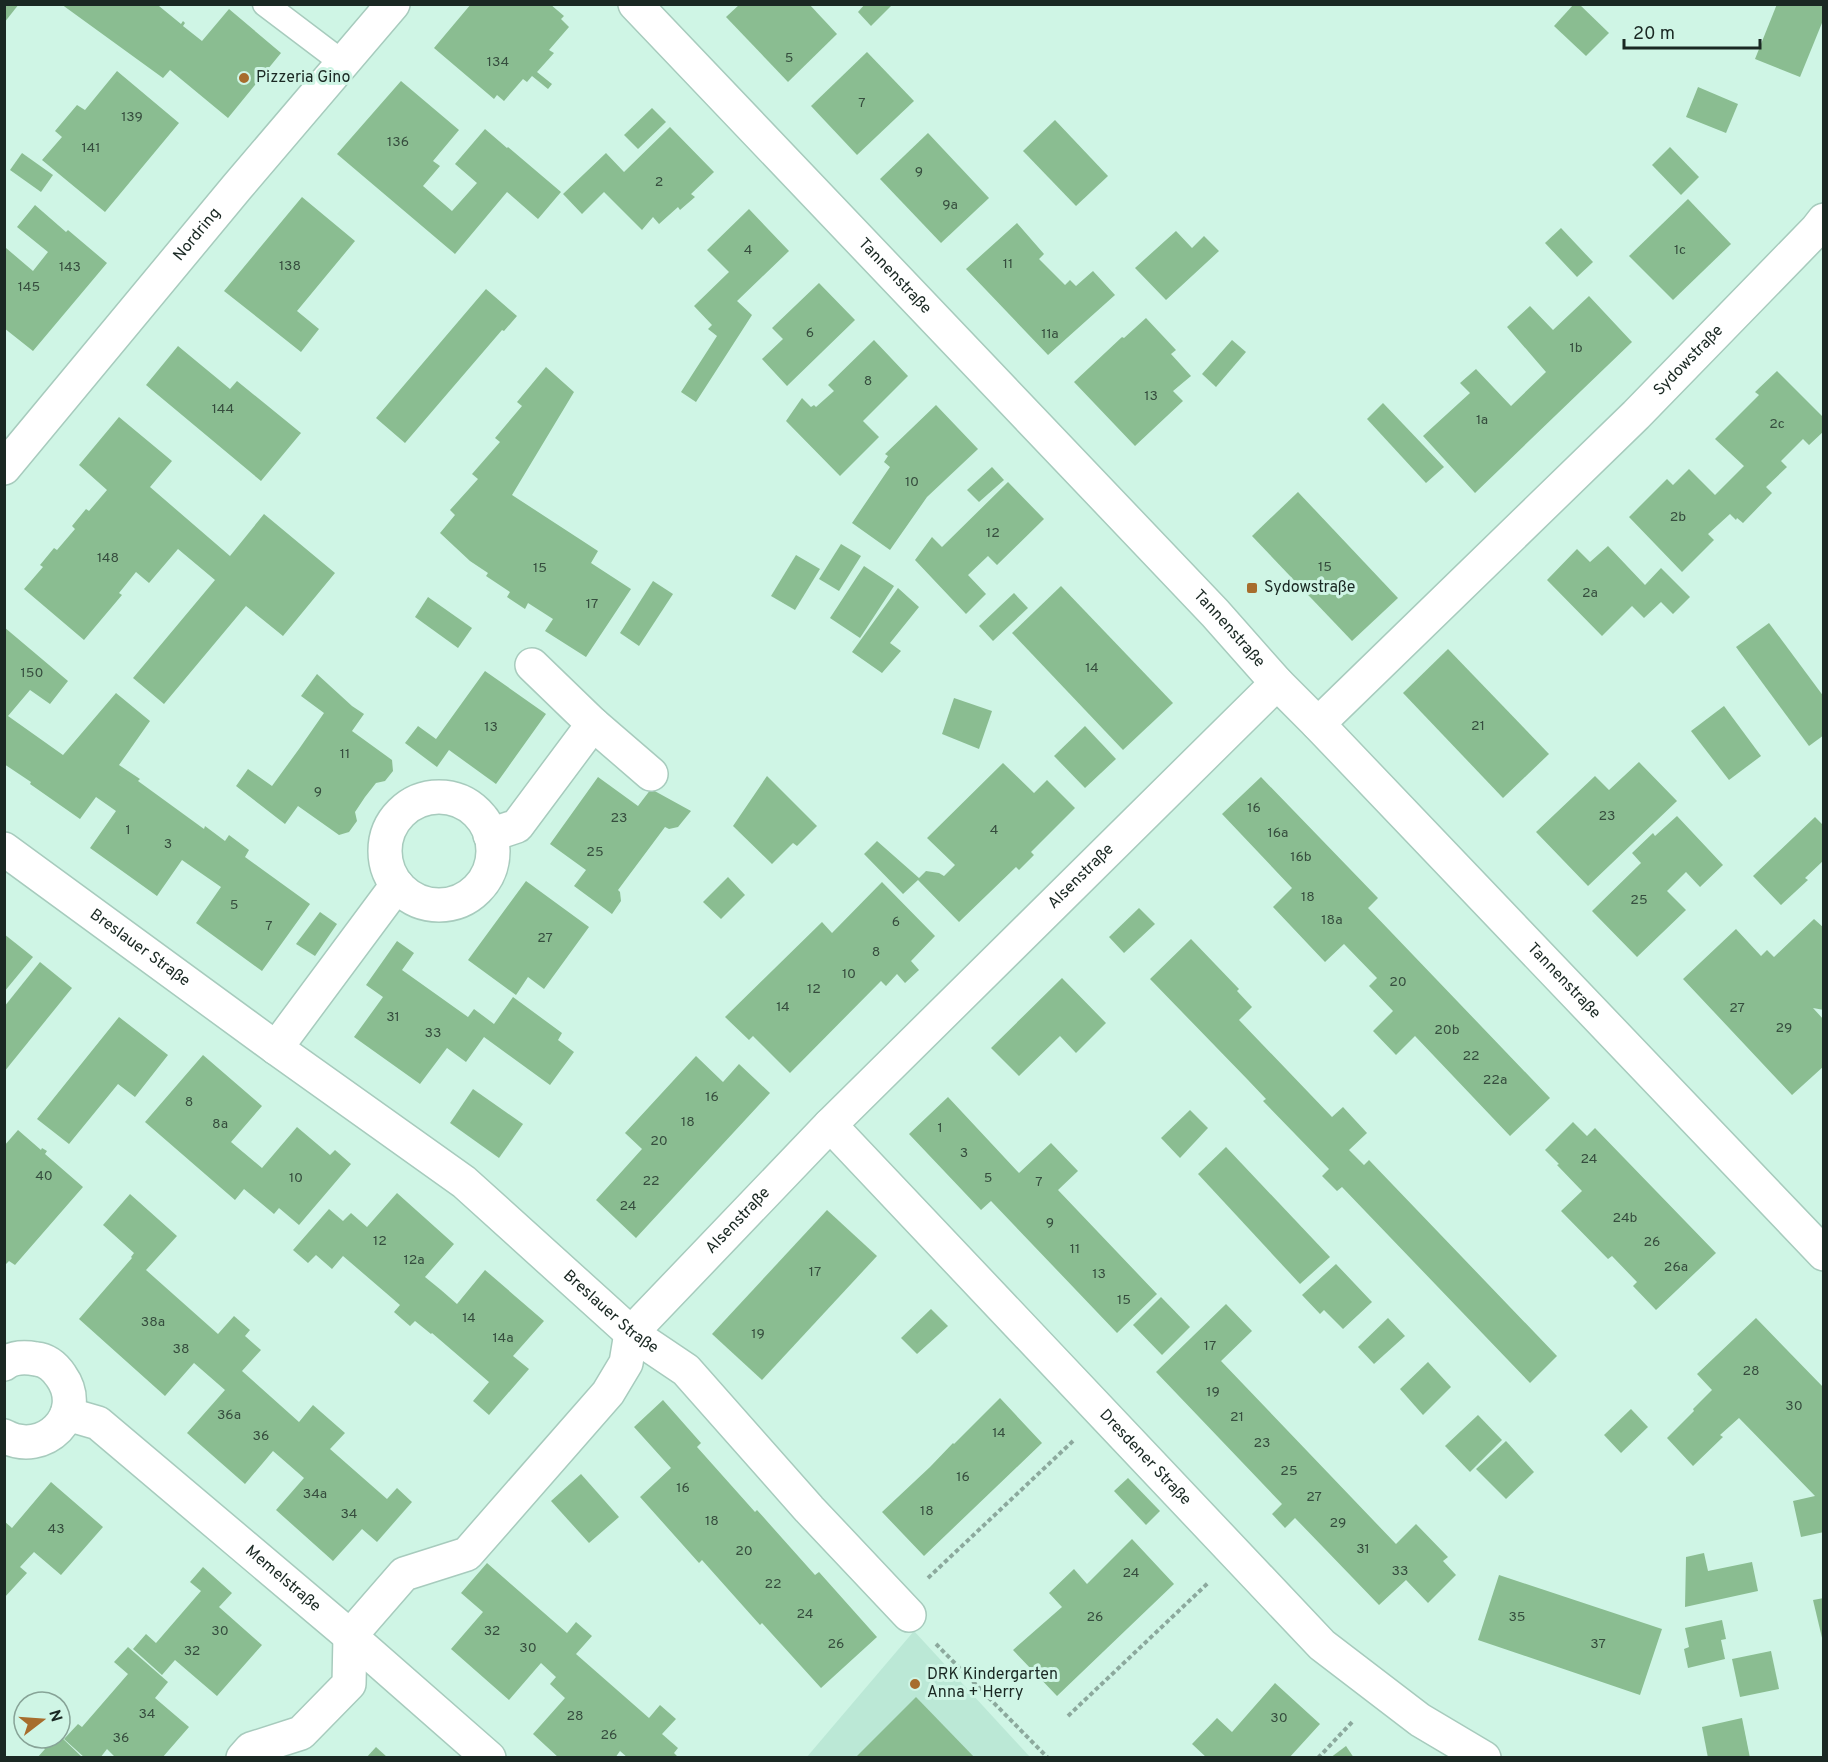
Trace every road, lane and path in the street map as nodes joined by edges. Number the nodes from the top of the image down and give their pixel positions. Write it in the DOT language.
graph roads {
  1 [pos="265,4"];
  2 [pos="393,4"];
  3 [pos="635,4"];
  4 [pos="343,63"];
  5 [pos="1824,220"];
  6 [pos="4,468"];
  7 [pos="532,665"];
  8 [pos="1276,683"];
  9 [pos="593,723"];
  10 [pos="1318,724"];
  11 [pos="651,774"];
  12 [pos="490,835"];
  13 [pos="4,849"];
  14 [pos="397,885"];
  15 [pos="276,1048"];
  16 [pos="830,1125"];
  17 [pos="1824,1254"];
  18 [pos="631,1333"];
  19 [pos="4,1364"];
  20 [pos="67,1414"];
  21 [pos="1102,1414"];
  22 [pos="4,1436"];
  23 [pos="1237,1555"];
  24 [pos="924,1581"];
  25 [pos="909,1615"];
  26 [pos="351,1636"];
  27 [pos="1381,1691"];
  28 [pos="1068,1716"];
  29 [pos="243,1758"];
  30 [pos="489,1758"];
  31 [pos="1048,1758"];
  32 [pos="1318,1758"];
  33 [pos="1484,1758"];
  1 -- 4 [label="lane"];
  2 -- 4 [label="street, Nordring"];
  3 -- 8 [label="street, Tannenstraße"];
  4 -- 6 [label="street, Nordring"];
  5 -- 10 [label="street, Sydowstraße"];
  7 -- 9 [label="street"];
  8 -- 10 [label="street, Tannenstraße"];
  8 -- 16 [label="street, Alsenstraße"];
  9 -- 11 [label="street"];
  9 -- 12 [label="street"];
  10 -- 17 [label="street, Tannenstraße"];
  12 -- 14 [label="street"];
  12 -- 14 [label="street"];
  13 -- 15 [label="street, Breslauer Straße"];
  14 -- 15 [label="street"];
  15 -- 18 [label="street, Breslauer Straße"];
  16 -- 18 [label="street, Alsenstraße"];
  16 -- 21 [label="street, Dresdener Straße"];
  18 -- 25 [label="street, Breslauer Straße"];
  18 -- 26 [label="street"];
  19 -- 20 [label="street"];
  20 -- 22 [label="street"];
  20 -- 26 [label="street, Memelstraße"];
  21 -- 23 [label="street, Dresdener Straße"];
  21 -- 24 [label="path"];
  23 -- 27 [label="street, Dresdener Straße"];
  23 -- 28 [label="path"];
  25 -- 31 [label="path"];
  26 -- 29 [label="street"];
  26 -- 30 [label="street, Memelstraße"];
  27 -- 32 [label="path"];
  27 -- 33 [label="street, Dresdener Straße"];
}
